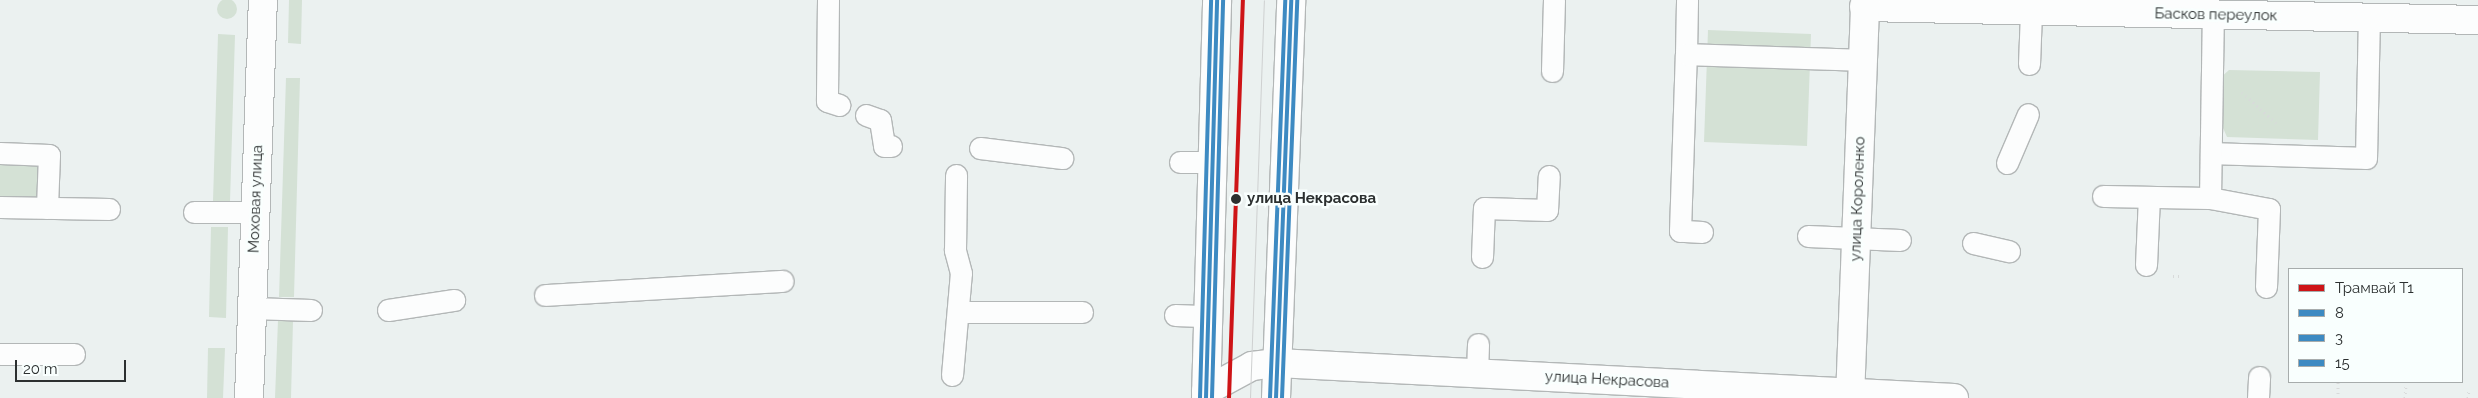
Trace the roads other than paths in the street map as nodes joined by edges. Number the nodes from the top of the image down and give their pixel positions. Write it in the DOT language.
graph roads {
  1 [pos="262,0"];
  2 [pos="828,0"];
  3 [pos="1217,0"];
  4 [pos="1291,0"];
  5 [pos="1554,0"];
  6 [pos="1687,0"];
  7 [pos="1865,4"];
  8 [pos="2337,9"];
  9 [pos="2031,11"];
  10 [pos="2213,15"];
  11 [pos="2369,18"];
  12 [pos="2478,20"];
  13 [pos="1686,54"];
  14 [pos="1862,60"];
  15 [pos="2029,64"];
  16 [pos="1552,71"];
  17 [pos="839,104"];
  18 [pos="2028,114"];
  19 [pos="866,115"];
  20 [pos="891,146"];
  21 [pos="980,148"];
  22 [pos="0,153"];
  23 [pos="2211,153"];
  24 [pos="1062,158"];
  25 [pos="1180,162"];
  26 [pos="1212,162"];
  27 [pos="2007,163"];
  28 [pos="956,175"];
  29 [pos="1549,176"];
  30 [pos="2103,196"];
  31 [pos="2149,197"];
  32 [pos="2210,198"];
  33 [pos="0,207"];
  34 [pos="47,208"];
  35 [pos="109,209"];
  36 [pos="194,212"];
  37 [pos="255,212"];
  38 [pos="1702,232"];
  39 [pos="1808,236"];
  40 [pos="1856,238"];
  41 [pos="1900,240"];
  42 [pos="1973,243"];
  43 [pos="2009,251"];
  44 [pos="1482,257"];
  45 [pos="2146,265"];
  46 [pos="783,281"];
  47 [pos="2266,287"];
  48 [pos="545,296"];
  49 [pos="454,300"];
  50 [pos="252,308"];
  51 [pos="311,310"];
  52 [pos="388,310"];
  53 [pos="960,312"];
  54 [pos="1082,312"];
  55 [pos="1175,315"];
  56 [pos="1208,316"];
  57 [pos="1478,344"];
  58 [pos="0,354"];
  59 [pos="74,354"];
  60 [pos="1277,363"];
  61 [pos="1478,373"];
  62 [pos="952,375"];
  63 [pos="1206,394"];
  64 [pos="1851,395"];
  65 [pos="249,398"];
  66 [pos="1276,398"];
  67 [pos="1954,398"];
  1 -- 37 [label="street, Моховая улица"];
  2 -- 17 [label="lane"];
  3 -- 26 [label="street"];
  4 -- 60 [label="street"];
  5 -- 16 [label="lane"];
  6 -- 13 [label="lane"];
  7 -- 9 [label="street, Басков переулок"];
  7 -- 14 [label="street, улица Короленко"];
  8 -- 10 [label="street, Басков переулок"];
  8 -- 11 [label="street, Басков переулок"];
  9 -- 10 [label="street, Басков переулок"];
  9 -- 15 [label="lane"];
  10 -- 23 [label="lane"];
  11 -- 12 [label="street, Басков переулок"];
  11 -- 23 [label="lane"];
  13 -- 14 [label="lane"];
  13 -- 38 [label="lane"];
  14 -- 40 [label="street, улица Короленко"];
  18 -- 27 [label="lane"];
  19 -- 20 [label="lane"];
  21 -- 24 [label="lane"];
  22 -- 34 [label="lane"];
  23 -- 32 [label="lane"];
  25 -- 26 [label="lane"];
  26 -- 56 [label="street"];
  28 -- 53 [label="lane"];
  29 -- 44 [label="lane"];
  30 -- 31 [label="lane"];
  31 -- 32 [label="lane"];
  31 -- 45 [label="lane"];
  32 -- 47 [label="lane"];
  33 -- 34 [label="lane"];
  34 -- 35 [label="lane"];
  36 -- 37 [label="lane"];
  37 -- 50 [label="street, Моховая улица"];
  39 -- 40 [label="lane"];
  40 -- 41 [label="lane"];
  40 -- 64 [label="street, улица Короленко"];
  42 -- 43 [label="lane"];
  46 -- 48 [label="lane"];
  49 -- 52 [label="lane"];
  50 -- 51 [label="lane"];
  50 -- 65 [label="street, Моховая улица"];
  53 -- 54 [label="lane"];
  53 -- 62 [label="lane"];
  55 -- 56 [label="lane"];
  56 -- 63 [label="street"];
  57 -- 61 [label="lane"];
  58 -- 59 [label="lane"];
  60 -- 61 [label="street, улица Некрасова"];
  60 -- 63 [label="street, улица Некрасова"];
  60 -- 66 [label="street"];
  61 -- 64 [label="street, улица Некрасова"];
  64 -- 67 [label="street, улица Некрасова"];
}
